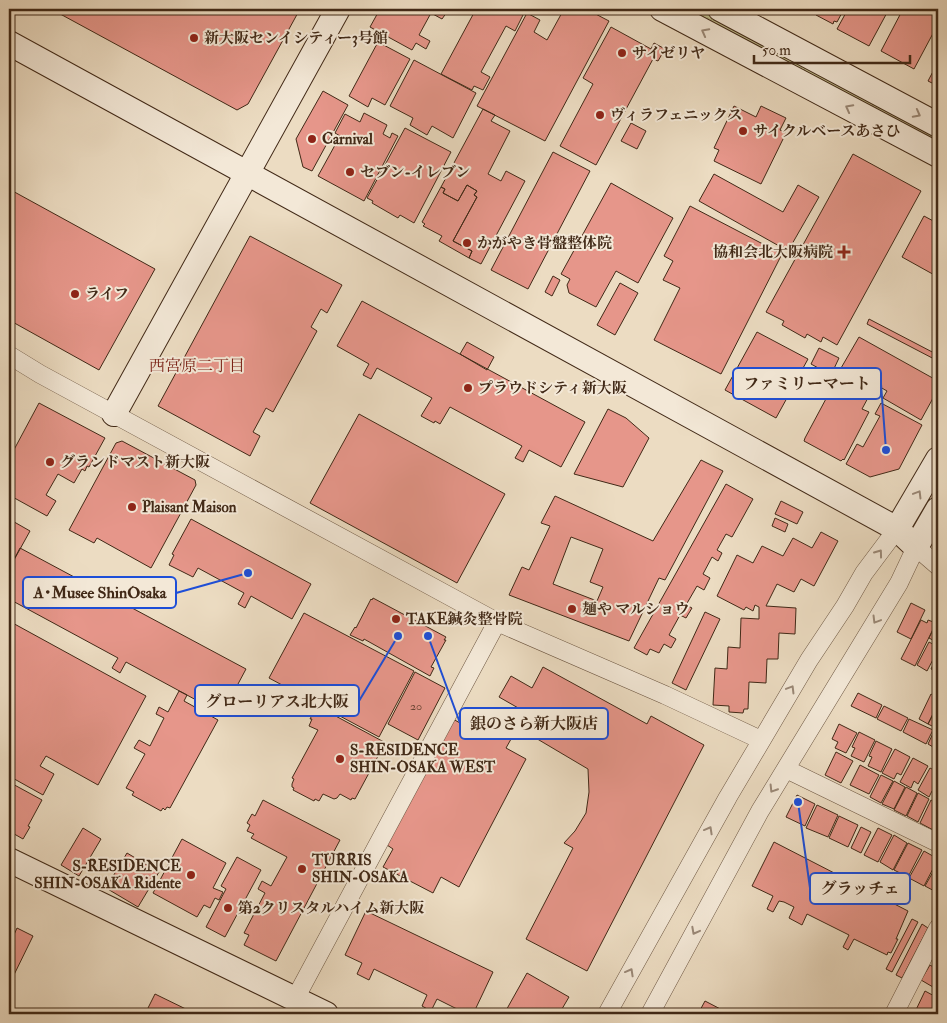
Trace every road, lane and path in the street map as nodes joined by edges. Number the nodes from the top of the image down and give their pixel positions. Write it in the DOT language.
graph roads {
  1 [pos="338,9"];
  2 [pos="662,9"];
  3 [pos="720,9"];
  4 [pos="9,43"];
  5 [pos="938,125"];
  6 [pos="938,155"];
  7 [pos="248,173"];
  8 [pos="9,355"];
  9 [pos="114,414"];
  10 [pos="938,459"];
  11 [pos="938,510"];
  12 [pos="897,529"];
  13 [pos="916,547"];
  14 [pos="938,566"];
  15 [pos="496,622"];
  16 [pos="761,740"];
  17 [pos="786,769"];
  18 [pos="938,843"];
  19 [pos="9,860"];
  20 [pos="938,931"];
  21 [pos="295,999"];
  22 [pos="326,1014"];
  23 [pos="607,1014"];
  24 [pos="650,1014"];
  25 [pos="894,1014"];
  1 -- 7 [label="street"];
  6 -- 2 [label="street, one-way"];
  3 -- 5 [label="street, one-way"];
  4 -- 7 [label="street"];
  7 -- 9 [label="street"];
  7 -- 12 [label="street"];
  8 -- 9 [label="street"];
  9 -- 15 [label="street"];
  12 -- 10 [label="street, one-way"];
  11 -- 13 [label="street"];
  12 -- 13 [label="street"];
  16 -- 12 [label="street, one-way"];
  13 -- 14 [label="street"];
  13 -- 17 [label="street, one-way"];
  15 -- 16 [label="street"];
  15 -- 21 [label="street"];
  23 -- 16 [label="street, one-way"];
  17 -- 18 [label="street"];
  17 -- 24 [label="street, one-way"];
  19 -- 21 [label="street"];
  20 -- 25 [label="street"];
  21 -- 22 [label="street"];
}
